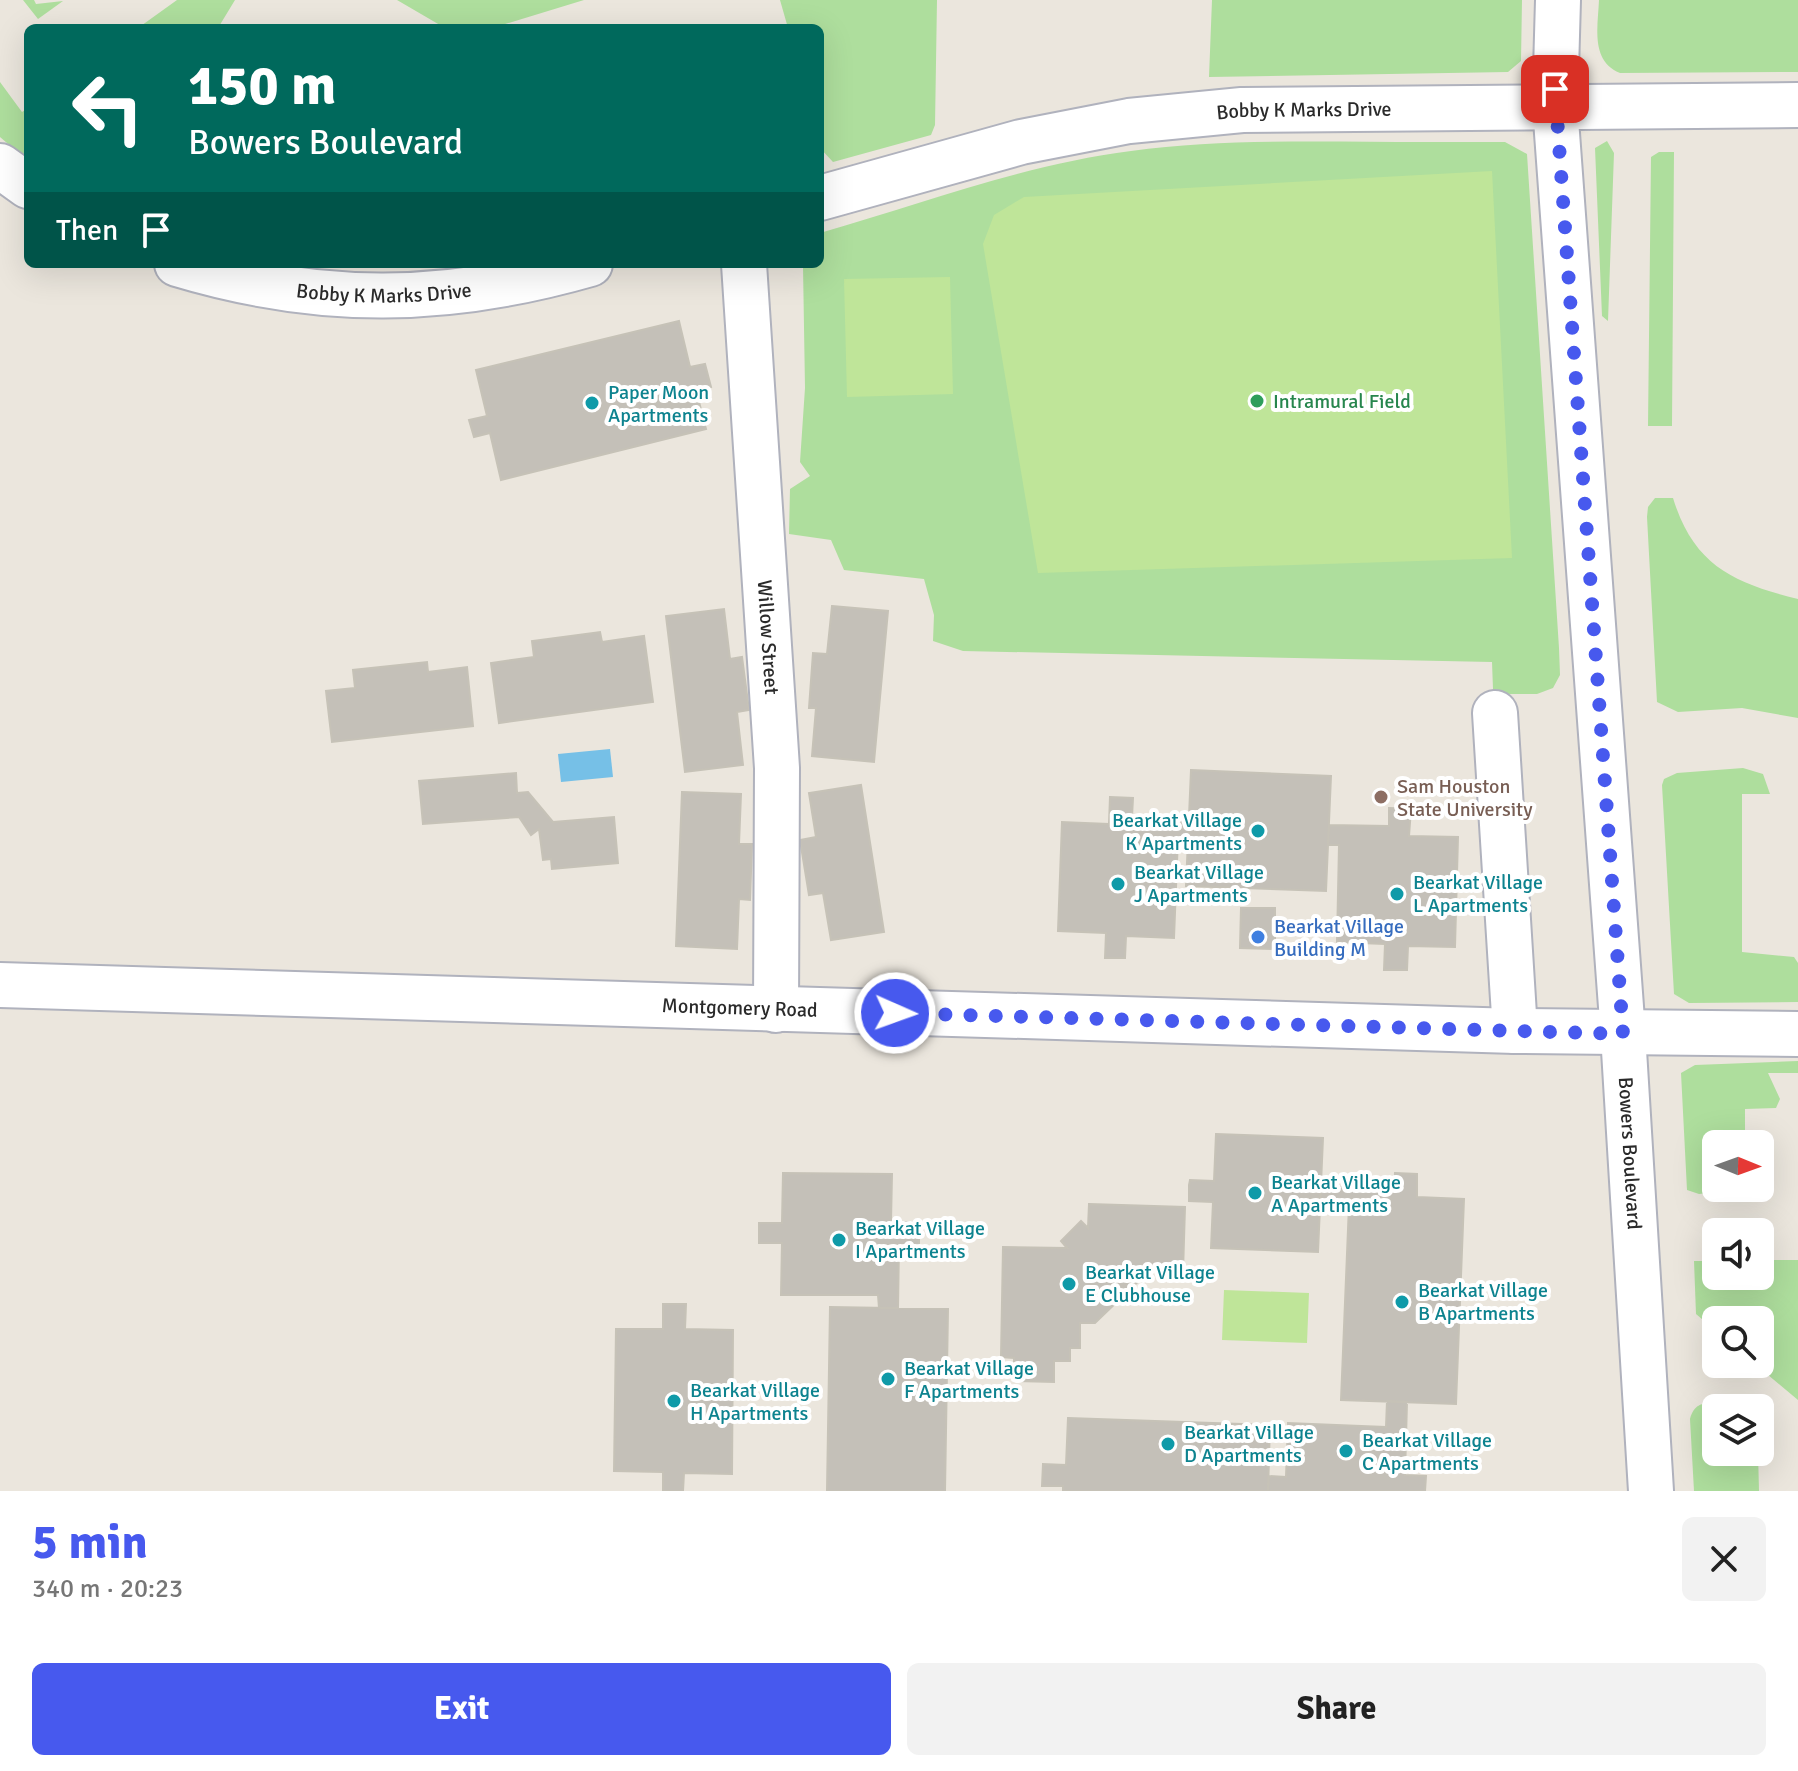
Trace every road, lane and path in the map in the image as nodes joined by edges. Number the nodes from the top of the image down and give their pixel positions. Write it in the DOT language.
graph roads {
  1 [pos="1558,0"];
  2 [pos="1798,105"];
  3 [pos="1555,106"];
  4 [pos="0,166"];
  5 [pos="24,183"];
  6 [pos="824,197"];
  7 [pos="193,268"];
  8 [pos="571,268"];
  9 [pos="744,268"];
  10 [pos="1495,713"];
  11 [pos="0,985"];
  12 [pos="776,1010"];
  13 [pos="1515,1031"];
  14 [pos="1623,1034"];
  15 [pos="1798,1034"];
  16 [pos="1651,1491"];
  1 -- 3 [label="street, Bowers Boulevard"];
  2 -- 3 [label="street, Bobby K Marks Drive"];
  3 -- 6 [label="street, Bobby K Marks Drive"];
  3 -- 14 [label="street, Bowers Boulevard"];
  4 -- 5 [label="street"];
  7 -- 8 [label="street, Bobby K Marks Drive"];
  9 -- 12 [label="street, Willow Street"];
  10 -- 13 [label="street"];
  11 -- 12 [label="street, Montgomery Road"];
  12 -- 13 [label="street, Montgomery Road"];
  13 -- 14 [label="street, Montgomery Road"];
  14 -- 15 [label="street, Montgomery Road"];
  14 -- 16 [label="street, Bowers Boulevard"];
}
